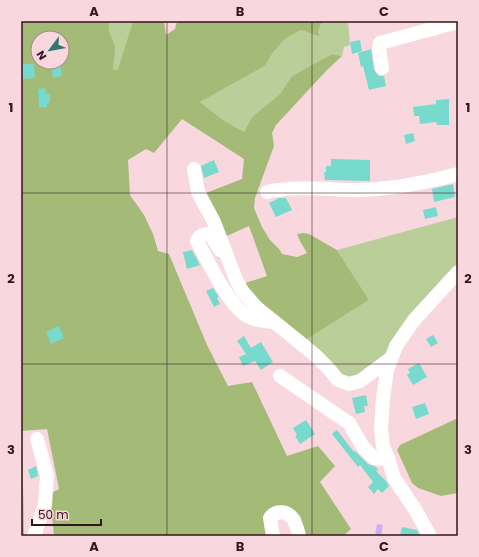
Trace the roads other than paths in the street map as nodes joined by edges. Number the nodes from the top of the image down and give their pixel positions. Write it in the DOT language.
graph roads {
  1 [pos="458,22"];
  2 [pos="382,68"];
  3 [pos="194,170"];
  4 [pos="458,174"];
  5 [pos="267,192"];
  6 [pos="230,267"];
  7 [pos="458,272"];
  8 [pos="273,322"];
  9 [pos="391,358"];
  10 [pos="280,376"];
  11 [pos="37,439"];
  12 [pos="388,458"];
  13 [pos="34,536"];
  14 [pos="273,536"];
  15 [pos="300,536"];
  16 [pos="430,536"];
  1 -- 2 [label="street"];
  3 -- 6 [label="street"];
  4 -- 5 [label="street"];
  6 -- 8 [label="street"];
  6 -- 8 [label="street"];
  7 -- 9 [label="street"];
  8 -- 9 [label="street"];
  9 -- 12 [label="street"];
  10 -- 12 [label="street"];
  11 -- 13 [label="street"];
  12 -- 16 [label="street"];
  14 -- 15 [label="street"];
}
